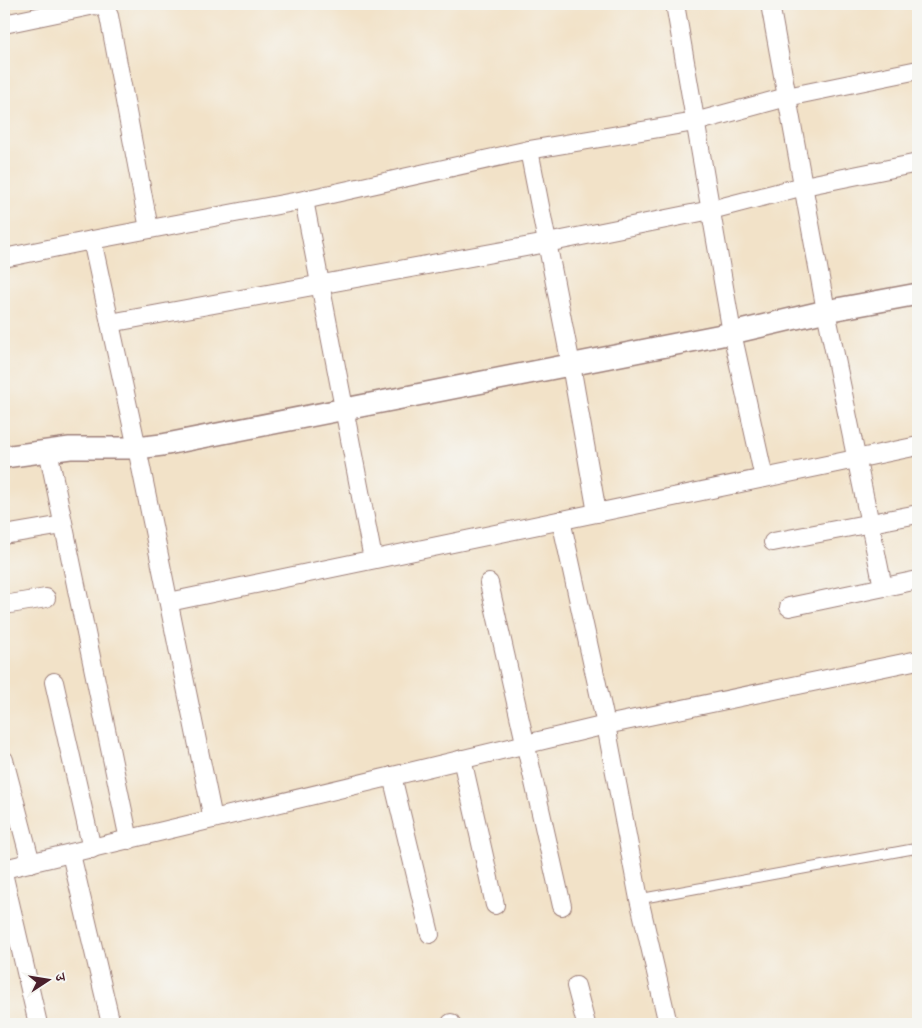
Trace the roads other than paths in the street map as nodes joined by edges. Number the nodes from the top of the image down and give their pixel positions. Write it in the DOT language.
graph roads {
  1 [pos="675,4"];
  2 [pos="770,4"];
  3 [pos="4,24"];
  4 [pos="918,70"];
  5 [pos="788,97"];
  6 [pos="695,122"];
  7 [pos="529,150"];
  8 [pos="918,163"];
  9 [pos="804,186"];
  10 [pos="304,200"];
  11 [pos="711,210"];
  12 [pos="150,229"];
  13 [pos="92,240"];
  14 [pos="547,243"];
  15 [pos="4,258"];
  16 [pos="320,285"];
  17 [pos="918,294"];
  18 [pos="826,311"];
  19 [pos="110,323"];
  20 [pos="732,333"];
  21 [pos="571,365"];
  22 [pos="345,409"];
  23 [pos="918,446"];
  24 [pos="137,448"];
  25 [pos="48,450"];
  26 [pos="4,458"];
  27 [pos="856,459"];
  28 [pos="764,478"];
  29 [pos="597,513"];
  30 [pos="918,514"];
  31 [pos="561,520"];
  32 [pos="870,524"];
  33 [pos="63,525"];
  34 [pos="4,536"];
  35 [pos="773,542"];
  36 [pos="373,559"];
  37 [pos="918,580"];
  38 [pos="489,583"];
  39 [pos="883,587"];
  40 [pos="46,598"];
  41 [pos="169,602"];
  42 [pos="4,605"];
  43 [pos="789,607"];
  44 [pos="918,660"];
  45 [pos="54,682"];
  46 [pos="606,726"];
  47 [pos="525,744"];
  48 [pos="462,759"];
  49 [pos="4,760"];
  50 [pos="392,776"];
  51 [pos="213,819"];
  52 [pos="129,840"];
  53 [pos="918,848"];
  54 [pos="92,849"];
  55 [pos="71,854"];
  56 [pos="31,863"];
  57 [pos="4,869"];
  58 [pos="4,877"];
  59 [pos="639,899"];
  60 [pos="495,905"];
  61 [pos="562,906"];
  62 [pos="430,934"];
  63 [pos="576,986"];
  64 [pos="38,1024"];
  65 [pos="111,1024"];
  66 [pos="586,1024"];
  67 [pos="668,1024"];
  1 -- 6 [label="street"];
  2 -- 5 [label="street"];
  3 -- 12 [label="street"];
  4 -- 5 [label="street"];
  5 -- 6 [label="street"];
  5 -- 9 [label="street"];
  6 -- 7 [label="street"];
  6 -- 11 [label="street"];
  7 -- 10 [label="street"];
  7 -- 14 [label="street"];
  8 -- 9 [label="street"];
  9 -- 11 [label="street"];
  9 -- 18 [label="street"];
  10 -- 12 [label="street"];
  10 -- 16 [label="street"];
  11 -- 14 [label="street"];
  11 -- 20 [label="street"];
  12 -- 13 [label="street"];
  13 -- 15 [label="street"];
  13 -- 19 [label="street"];
  14 -- 16 [label="street"];
  14 -- 21 [label="street"];
  16 -- 19 [label="street"];
  16 -- 22 [label="street"];
  17 -- 18 [label="street"];
  18 -- 20 [label="street"];
  18 -- 27 [label="street"];
  19 -- 24 [label="street"];
  20 -- 21 [label="street"];
  20 -- 28 [label="street"];
  21 -- 22 [label="street"];
  21 -- 29 [label="street"];
  22 -- 24 [label="street"];
  22 -- 36 [label="street"];
  23 -- 27 [label="street"];
  24 -- 25 [label="street"];
  24 -- 41 [label="street"];
  25 -- 26 [label="street"];
  25 -- 33 [label="street"];
  27 -- 28 [label="street"];
  27 -- 32 [label="street"];
  28 -- 29 [label="street"];
  29 -- 31 [label="street"];
  30 -- 32 [label="street"];
  31 -- 36 [label="street"];
  31 -- 46 [label="street"];
  32 -- 35 [label="street"];
  32 -- 39 [label="street"];
  33 -- 34 [label="street"];
  33 -- 52 [label="street"];
  36 -- 41 [label="street"];
  37 -- 39 [label="street"];
  38 -- 47 [label="street"];
  39 -- 43 [label="street"];
  40 -- 42 [label="street"];
  41 -- 51 [label="street"];
  44 -- 46 [label="street"];
  45 -- 54 [label="street"];
  46 -- 47 [label="street"];
  46 -- 59 [label="street"];
  47 -- 48 [label="street"];
  47 -- 61 [label="street"];
  48 -- 50 [label="street"];
  48 -- 60 [label="street"];
  49 -- 56 [label="street"];
  50 -- 51 [label="street"];
  50 -- 62 [label="street"];
  51 -- 52 [label="street"];
  52 -- 54 [label="street"];
  53 -- 59 [label="lane"];
  54 -- 55 [label="street"];
  55 -- 56 [label="street"];
  55 -- 65 [label="street"];
  56 -- 57 [label="street"];
  58 -- 64 [label="street"];
  59 -- 67 [label="street"];
  63 -- 66 [label="street"];
}
